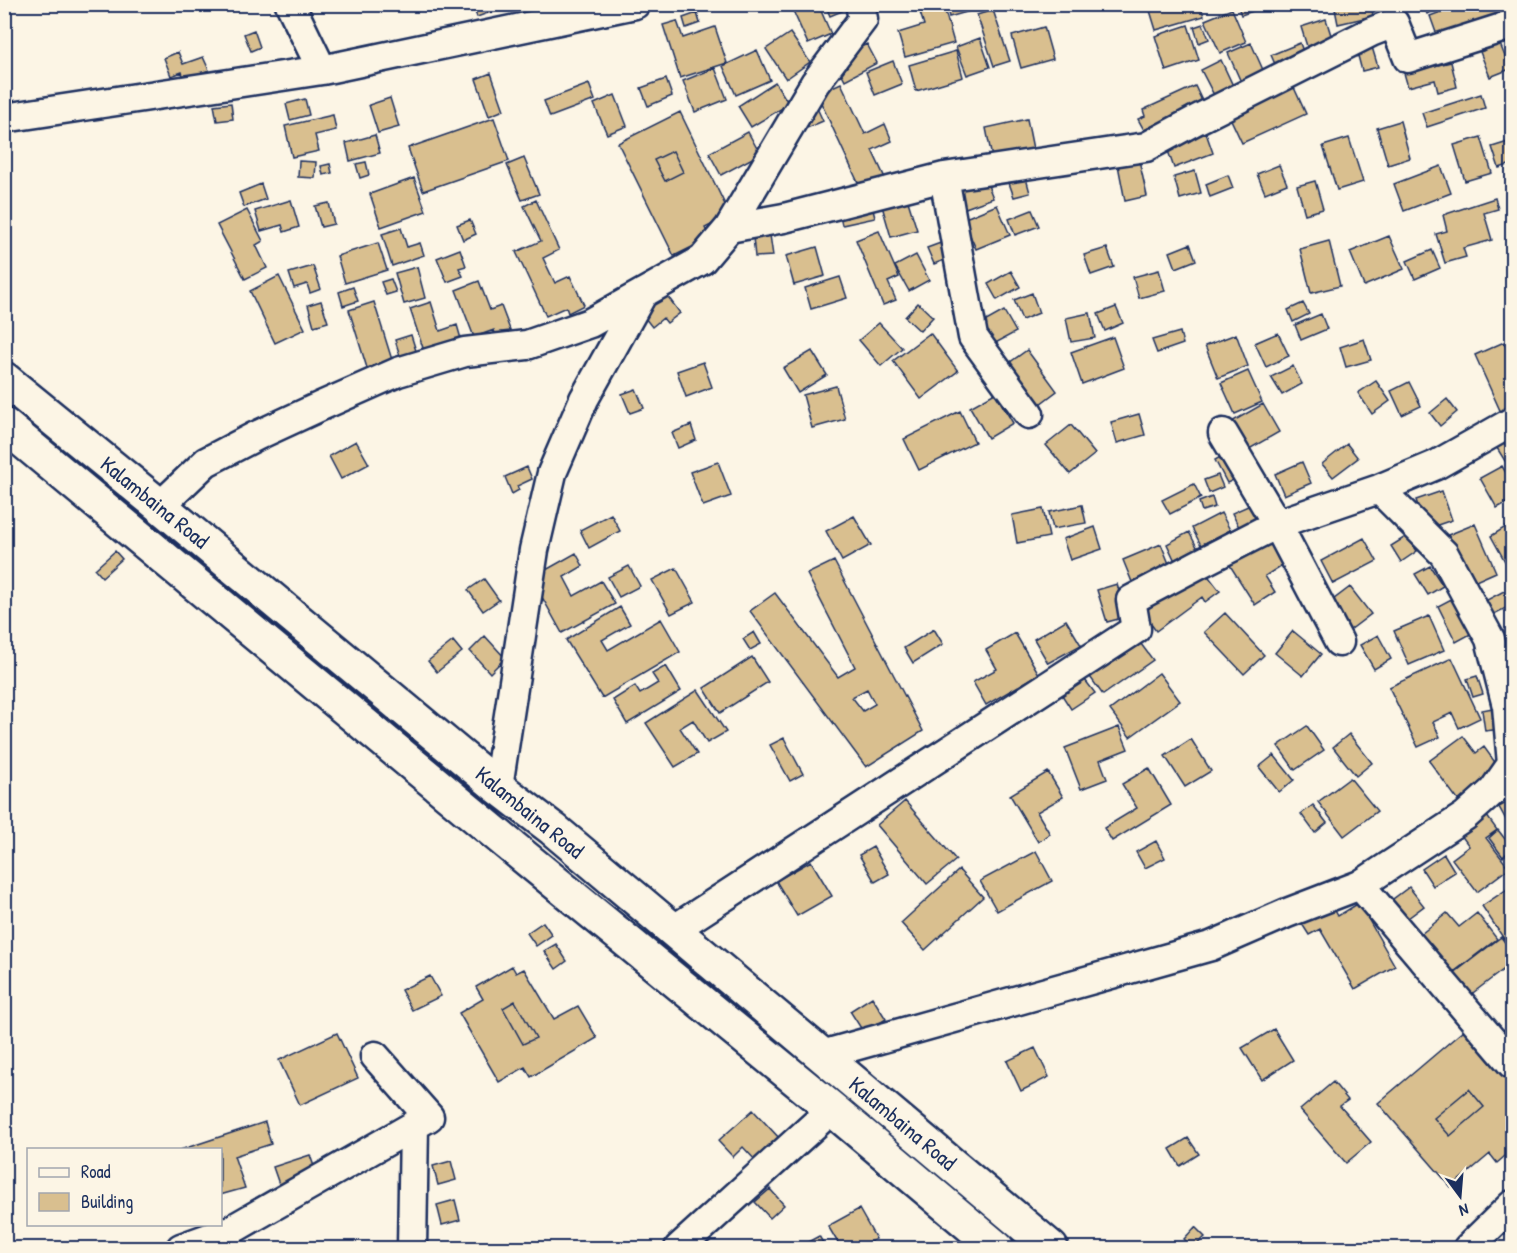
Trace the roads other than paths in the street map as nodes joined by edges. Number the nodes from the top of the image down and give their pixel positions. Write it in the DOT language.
graph roads {
  1 [pos="290,4"];
  2 [pos="635,4"];
  3 [pos="860,4"];
  4 [pos="1509,33"];
  5 [pos="322,70"];
  6 [pos="4,118"];
  7 [pos="944,177"];
  8 [pos="729,228"];
  9 [pos="643,293"];
  10 [pos="4,379"];
  11 [pos="1029,414"];
  12 [pos="1512,422"];
  13 [pos="4,425"];
  14 [pos="1222,433"];
  15 [pos="1379,489"];
  16 [pos="160,506"];
  17 [pos="1277,524"];
  18 [pos="1339,642"];
  19 [pos="498,787"];
  20 [pos="1360,885"];
  21 [pos="673,930"];
  22 [pos="822,1055"];
  23 [pos="375,1056"];
  24 [pos="1512,1064"];
  25 [pos="832,1109"];
  26 [pos="414,1125"];
  27 [pos="1512,1205"];
  28 [pos="181,1248"];
  29 [pos="412,1248"];
  30 [pos="679,1248"];
  31 [pos="997,1248"];
  32 [pos="1052,1248"];
  33 [pos="1468,1248"];
  1 -- 5 [label="street"];
  2 -- 5 [label="street"];
  3 -- 8 [label="street"];
  4 -- 7 [label="street"];
  5 -- 6 [label="street"];
  7 -- 8 [label="street"];
  7 -- 11 [label="street"];
  8 -- 9 [label="street"];
  9 -- 16 [label="street"];
  9 -- 19 [label="street"];
  10 -- 16 [label="main road, Kalambaina Road"];
  12 -- 15 [label="street"];
  13 -- 25 [label="main road"];
  14 -- 17 [label="street"];
  15 -- 17 [label="street"];
  15 -- 20 [label="street"];
  16 -- 19 [label="main road, Kalambaina Road"];
  17 -- 18 [label="street"];
  17 -- 21 [label="street"];
  19 -- 21 [label="main road, Kalambaina Road"];
  20 -- 22 [label="street"];
  20 -- 24 [label="street"];
  21 -- 22 [label="main road, Kalambaina Road"];
  22 -- 32 [label="main road, Kalambaina Road"];
  23 -- 26 [label="street"];
  25 -- 30 [label="street"];
  25 -- 31 [label="main road"];
  26 -- 28 [label="street"];
  26 -- 29 [label="street"];
  27 -- 33 [label="street"];
}
